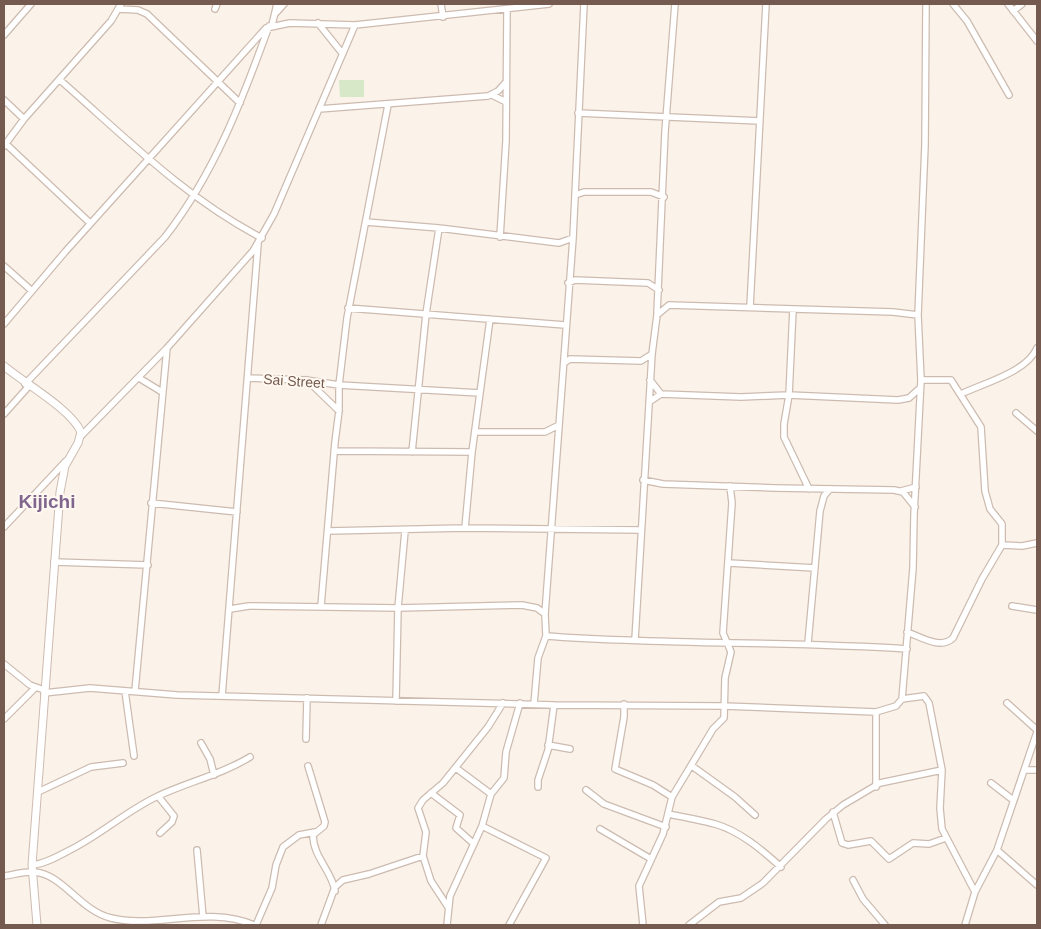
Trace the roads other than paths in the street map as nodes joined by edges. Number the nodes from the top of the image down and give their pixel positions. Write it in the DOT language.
graph roads {
  1 [pos="31,4"];
  2 [pos="277,4"];
  3 [pos="284,4"];
  4 [pos="441,4"];
  5 [pos="549,4"];
  6 [pos="584,4"];
  7 [pos="675,4"];
  8 [pos="766,4"];
  9 [pos="926,4"];
  10 [pos="953,4"];
  11 [pos="1008,4"];
  12 [pos="1022,4"];
  13 [pos="529,5"];
  14 [pos="120,7"];
  15 [pos="507,10"];
  16 [pos="1013,11"];
  17 [pos="275,14"];
  18 [pos="443,17"];
  19 [pos="318,23"];
  20 [pos="355,25"];
  21 [pos="270,26"];
  22 [pos="4,35"];
  23 [pos="1037,41"];
  24 [pos="342,54"];
  25 [pos="60,80"];
  26 [pos="217,80"];
  27 [pos="506,82"];
  28 [pos="492,95"];
  29 [pos="1009,95"];
  30 [pos="4,100"];
  31 [pos="506,102"];
  32 [pos="240,103"];
  33 [pos="388,106"];
  34 [pos="319,109"];
  35 [pos="578,113"];
  36 [pos="668,117"];
  37 [pos="24,119"];
  38 [pos="760,121"];
  39 [pos="5,145"];
  40 [pos="148,158"];
  41 [pos="195,195"];
  42 [pos="575,195"];
  43 [pos="664,197"];
  44 [pos="366,222"];
  45 [pos="90,223"];
  46 [pos="439,228"];
  47 [pos="500,237"];
  48 [pos="572,238"];
  49 [pos="260,240"];
  50 [pos="560,243"];
  51 [pos="571,254"];
  52 [pos="4,266"];
  53 [pos="568,283"];
  54 [pos="32,291"];
  55 [pos="658,293"];
  56 [pos="668,305"];
  57 [pos="750,307"];
  58 [pos="348,308"];
  59 [pos="793,309"];
  60 [pos="426,314"];
  61 [pos="657,315"];
  62 [pos="918,315"];
  63 [pos="490,319"];
  64 [pos="4,324"];
  65 [pos="565,325"];
  66 [pos="167,348"];
  67 [pos="1037,348"];
  68 [pos="652,354"];
  69 [pos="641,360"];
  70 [pos="564,363"];
  71 [pos="4,366"];
  72 [pos="651,369"];
  73 [pos="138,378"];
  74 [pos="249,378"];
  75 [pos="306,380"];
  76 [pos="650,380"];
  77 [pos="921,380"];
  78 [pos="27,385"];
  79 [pos="339,386"];
  80 [pos="418,388"];
  81 [pos="920,388"];
  82 [pos="162,392"];
  83 [pos="480,392"];
  84 [pos="661,394"];
  85 [pos="961,394"];
  86 [pos="789,395"];
  87 [pos="649,402"];
  88 [pos="339,411"];
  89 [pos="1016,413"];
  90 [pos="4,414"];
  91 [pos="559,425"];
  92 [pos="1037,431"];
  93 [pos="475,432"];
  94 [pos="80,437"];
  95 [pos="334,452"];
  96 [pos="412,452"];
  97 [pos="472,452"];
  98 [pos="68,460"];
  99 [pos="643,480"];
  100 [pos="730,486"];
  101 [pos="916,486"];
  102 [pos="809,489"];
  103 [pos="830,489"];
  104 [pos="901,491"];
  105 [pos="151,504"];
  106 [pos="915,507"];
  107 [pos="237,512"];
  108 [pos="4,527"];
  109 [pos="465,528"];
  110 [pos="552,530"];
  111 [pos="641,530"];
  112 [pos="328,531"];
  113 [pos="405,531"];
  114 [pos="1037,543"];
  115 [pos="1002,545"];
  116 [pos="54,562"];
  117 [pos="729,563"];
  118 [pos="148,565"];
  119 [pos="815,568"];
  120 [pos="321,606"];
  121 [pos="1012,606"];
  122 [pos="398,608"];
  123 [pos="230,609"];
  124 [pos="1037,610"];
  125 [pos="545,614"];
  126 [pos="907,632"];
  127 [pos="546,636"];
  128 [pos="635,640"];
  129 [pos="727,642"];
  130 [pos="808,643"];
  131 [pos="907,649"];
  132 [pos="4,664"];
  133 [pos="35,688"];
  134 [pos="125,691"];
  135 [pos="136,691"];
  136 [pos="44,692"];
  137 [pos="222,696"];
  138 [pos="307,698"];
  139 [pos="902,699"];
  140 [pos="396,701"];
  141 [pos="503,703"];
  142 [pos="520,703"];
  143 [pos="1006,703"];
  144 [pos="534,704"];
  145 [pos="624,704"];
  146 [pos="554,705"];
  147 [pos="722,706"];
  148 [pos="876,712"];
  149 [pos="4,719"];
  150 [pos="1037,731"];
  151 [pos="306,740"];
  152 [pos="200,743"];
  153 [pos="548,745"];
  154 [pos="570,749"];
  155 [pos="134,756"];
  156 [pos="250,757"];
  157 [pos="124,763"];
  158 [pos="308,766"];
  159 [pos="692,766"];
  160 [pos="456,768"];
  161 [pos="942,770"];
  162 [pos="1025,770"];
  163 [pos="1037,770"];
  164 [pos="214,775"];
  165 [pos="991,782"];
  166 [pos="876,786"];
  167 [pos="538,787"];
  168 [pos="586,790"];
  169 [pos="38,792"];
  170 [pos="431,793"];
  171 [pos="492,794"];
  172 [pos="158,796"];
  173 [pos="672,797"];
  174 [pos="1013,800"];
  175 [pos="833,812"];
  176 [pos="668,814"];
  177 [pos="755,815"];
  178 [pos="482,826"];
  179 [pos="666,827"];
  180 [pos="600,829"];
  181 [pos="315,832"];
  182 [pos="160,833"];
  183 [pos="946,838"];
  184 [pos="474,844"];
  185 [pos="197,850"];
  186 [pos="997,850"];
  187 [pos="423,856"];
  188 [pos="652,859"];
  189 [pos="781,867"];
  190 [pos="32,868"];
  191 [pos="4,876"];
  192 [pos="853,880"];
  193 [pos="1037,885"];
  194 [pos="335,892"];
  195 [pos="975,892"];
  196 [pos="448,907"];
  197 [pos="203,917"];
  198 [pos="131,923"];
  199 [pos="36,925"];
  200 [pos="255,925"];
  201 [pos="321,925"];
  202 [pos="447,925"];
  203 [pos="509,925"];
  204 [pos="643,925"];
  205 [pos="689,925"];
  206 [pos="885,925"];
  207 [pos="965,925"];
  1 -- 22 [label="street"];
  2 -- 17 [label="street"];
  3 -- 17 [label="street"];
  4 -- 18 [label="street"];
  5 -- 13 [label="street"];
  6 -- 35 [label="street"];
  7 -- 36 [label="street"];
  8 -- 38 [label="street"];
  9 -- 62 [label="street"];
  10 -- 29 [label="street"];
  11 -- 16 [label="street"];
  12 -- 16 [label="street"];
  13 -- 15 [label="street"];
  14 -- 25 [label="street"];
  14 -- 26 [label="street"];
  15 -- 18 [label="street"];
  15 -- 27 [label="street"];
  16 -- 23 [label="street"];
  17 -- 21 [label="street"];
  18 -- 20 [label="street"];
  19 -- 20 [label="street"];
  19 -- 21 [label="street"];
  19 -- 24 [label="street"];
  20 -- 24 [label="street"];
  21 -- 26 [label="street"];
  21 -- 32 [label="street"];
  24 -- 34 [label="street"];
  25 -- 37 [label="street"];
  25 -- 40 [label="street"];
  26 -- 32 [label="street"];
  26 -- 40 [label="street"];
  27 -- 28 [label="street"];
  27 -- 31 [label="street"];
  28 -- 31 [label="street"];
  28 -- 33 [label="street"];
  30 -- 37 [label="street"];
  31 -- 47 [label="street"];
  32 -- 41 [label="street"];
  33 -- 34 [label="street"];
  33 -- 44 [label="street"];
  34 -- 49 [label="street"];
  35 -- 36 [label="street"];
  35 -- 42 [label="street"];
  36 -- 38 [label="street"];
  36 -- 43 [label="street"];
  37 -- 39 [label="street"];
  38 -- 57 [label="street"];
  39 -- 45 [label="street"];
  40 -- 41 [label="street"];
  40 -- 45 [label="street"];
  41 -- 49 [label="street"];
  41 -- 78 [label="street"];
  42 -- 43 [label="street"];
  42 -- 48 [label="street"];
  43 -- 55 [label="street"];
  44 -- 46 [label="street"];
  44 -- 58 [label="street"];
  45 -- 54 [label="street"];
  46 -- 47 [label="street"];
  46 -- 60 [label="street"];
  47 -- 50 [label="street"];
  48 -- 50 [label="street"];
  48 -- 51 [label="street"];
  49 -- 66 [label="street"];
  49 -- 74 [label="street"];
  50 -- 51 [label="street"];
  51 -- 53 [label="street"];
  52 -- 54 [label="street"];
  53 -- 55 [label="street"];
  53 -- 65 [label="street"];
  54 -- 64 [label="street"];
  55 -- 56 [label="street"];
  55 -- 61 [label="street"];
  56 -- 57 [label="street"];
  56 -- 61 [label="street"];
  57 -- 59 [label="street"];
  58 -- 60 [label="street"];
  58 -- 79 [label="street"];
  59 -- 62 [label="street"];
  59 -- 86 [label="street"];
  60 -- 63 [label="street"];
  60 -- 80 [label="street"];
  61 -- 68 [label="street"];
  62 -- 77 [label="street"];
  63 -- 65 [label="street"];
  63 -- 83 [label="street"];
  65 -- 70 [label="street"];
  66 -- 73 [label="street"];
  66 -- 82 [label="street"];
  67 -- 85 [label="street"];
  68 -- 69 [label="street"];
  68 -- 72 [label="street"];
  69 -- 70 [label="street"];
  69 -- 72 [label="street"];
  70 -- 91 [label="street"];
  71 -- 78 [label="street"];
  72 -- 76 [label="street"];
  73 -- 82 [label="street"];
  73 -- 94 [label="street"];
  74 -- 75 [label="street, Sai Street"];
  74 -- 107 [label="street"];
  75 -- 79 [label="street, Sai Street"];
  75 -- 88 [label="street"];
  76 -- 84 [label="street"];
  76 -- 87 [label="street"];
  77 -- 81 [label="street"];
  77 -- 85 [label="street"];
  78 -- 90 [label="street"];
  78 -- 94 [label="street"];
  79 -- 80 [label="street, Sai Street"];
  79 -- 88 [label="street"];
  80 -- 83 [label="street, Sai Street"];
  80 -- 96 [label="street"];
  81 -- 86 [label="street"];
  81 -- 101 [label="street"];
  82 -- 105 [label="street"];
  83 -- 93 [label="street"];
  84 -- 86 [label="street"];
  84 -- 87 [label="street"];
  85 -- 115 [label="street"];
  86 -- 102 [label="street"];
  87 -- 99 [label="street"];
  88 -- 95 [label="street"];
  89 -- 92 [label="street"];
  91 -- 93 [label="street"];
  91 -- 110 [label="street"];
  93 -- 97 [label="street"];
  94 -- 98 [label="street"];
  95 -- 96 [label="street"];
  95 -- 112 [label="street"];
  96 -- 97 [label="street"];
  97 -- 109 [label="street"];
  98 -- 108 [label="street"];
  98 -- 116 [label="street"];
  99 -- 100 [label="street"];
  99 -- 111 [label="street"];
  100 -- 102 [label="street"];
  100 -- 117 [label="street"];
  101 -- 104 [label="street"];
  101 -- 106 [label="street"];
  102 -- 103 [label="street"];
  103 -- 104 [label="street"];
  103 -- 119 [label="street"];
  104 -- 106 [label="street"];
  105 -- 107 [label="street"];
  105 -- 118 [label="street"];
  106 -- 126 [label="street"];
  107 -- 123 [label="street"];
  109 -- 110 [label="street"];
  109 -- 113 [label="street"];
  110 -- 111 [label="street"];
  110 -- 125 [label="street"];
  111 -- 128 [label="street"];
  112 -- 113 [label="street"];
  112 -- 120 [label="street"];
  113 -- 122 [label="street"];
  114 -- 115 [label="street"];
  115 -- 126 [label="street"];
  116 -- 118 [label="street"];
  116 -- 136 [label="street"];
  117 -- 119 [label="street"];
  117 -- 129 [label="street"];
  118 -- 135 [label="street"];
  119 -- 130 [label="street"];
  120 -- 122 [label="street"];
  120 -- 123 [label="street"];
  121 -- 124 [label="street"];
  122 -- 125 [label="street"];
  122 -- 140 [label="street"];
  123 -- 137 [label="street"];
  125 -- 127 [label="street"];
  126 -- 131 [label="street"];
  127 -- 128 [label="street"];
  127 -- 144 [label="street"];
  128 -- 129 [label="street"];
  129 -- 130 [label="street"];
  129 -- 147 [label="street"];
  130 -- 131 [label="street"];
  131 -- 139 [label="street"];
  132 -- 133 [label="street"];
  133 -- 136 [label="street"];
  133 -- 149 [label="street"];
  134 -- 135 [label="street"];
  134 -- 136 [label="street"];
  134 -- 155 [label="street"];
  135 -- 137 [label="street"];
  136 -- 169 [label="street"];
  137 -- 138 [label="street"];
  138 -- 140 [label="street"];
  138 -- 151 [label="street"];
  139 -- 148 [label="street"];
  139 -- 161 [label="street"];
  140 -- 141 [label="street"];
  141 -- 142 [label="street"];
  141 -- 160 [label="street"];
  142 -- 144 [label="street"];
  142 -- 171 [label="street"];
  143 -- 150 [label="street"];
  144 -- 146 [label="street"];
  145 -- 146 [label="street"];
  145 -- 147 [label="street"];
  145 -- 173 [label="street"];
  146 -- 153 [label="street"];
  147 -- 148 [label="street"];
  147 -- 159 [label="street"];
  148 -- 166 [label="street"];
  150 -- 162 [label="street"];
  152 -- 164 [label="street"];
  153 -- 154 [label="street"];
  153 -- 167 [label="street"];
  156 -- 164 [label="street"];
  157 -- 169 [label="street"];
  158 -- 181 [label="street"];
  159 -- 173 [label="street"];
  159 -- 177 [label="street"];
  160 -- 170 [label="street"];
  160 -- 171 [label="street"];
  161 -- 166 [label="street"];
  161 -- 183 [label="street"];
  162 -- 163 [label="street"];
  162 -- 174 [label="street"];
  164 -- 172 [label="street"];
  165 -- 174 [label="street"];
  166 -- 175 [label="street"];
  168 -- 179 [label="street"];
  169 -- 190 [label="street"];
  170 -- 184 [label="street"];
  170 -- 187 [label="street"];
  171 -- 178 [label="street"];
  172 -- 182 [label="street"];
  172 -- 190 [label="street"];
  173 -- 176 [label="street"];
  174 -- 186 [label="street"];
  175 -- 183 [label="street"];
  175 -- 189 [label="street"];
  176 -- 179 [label="street"];
  176 -- 189 [label="street"];
  178 -- 184 [label="street"];
  178 -- 203 [label="street"];
  179 -- 188 [label="street"];
  180 -- 188 [label="street"];
  181 -- 194 [label="street"];
  181 -- 200 [label="street"];
  183 -- 195 [label="street"];
  184 -- 196 [label="street"];
  185 -- 197 [label="street"];
  186 -- 193 [label="street"];
  186 -- 195 [label="street"];
  187 -- 194 [label="street"];
  187 -- 196 [label="street"];
  188 -- 204 [label="street"];
  189 -- 205 [label="street"];
  190 -- 191 [label="street"];
  190 -- 198 [label="street"];
  190 -- 199 [label="street"];
  192 -- 206 [label="street"];
  194 -- 201 [label="street"];
  195 -- 207 [label="street"];
  196 -- 202 [label="street"];
  197 -- 198 [label="street"];
  197 -- 200 [label="street"];
}
